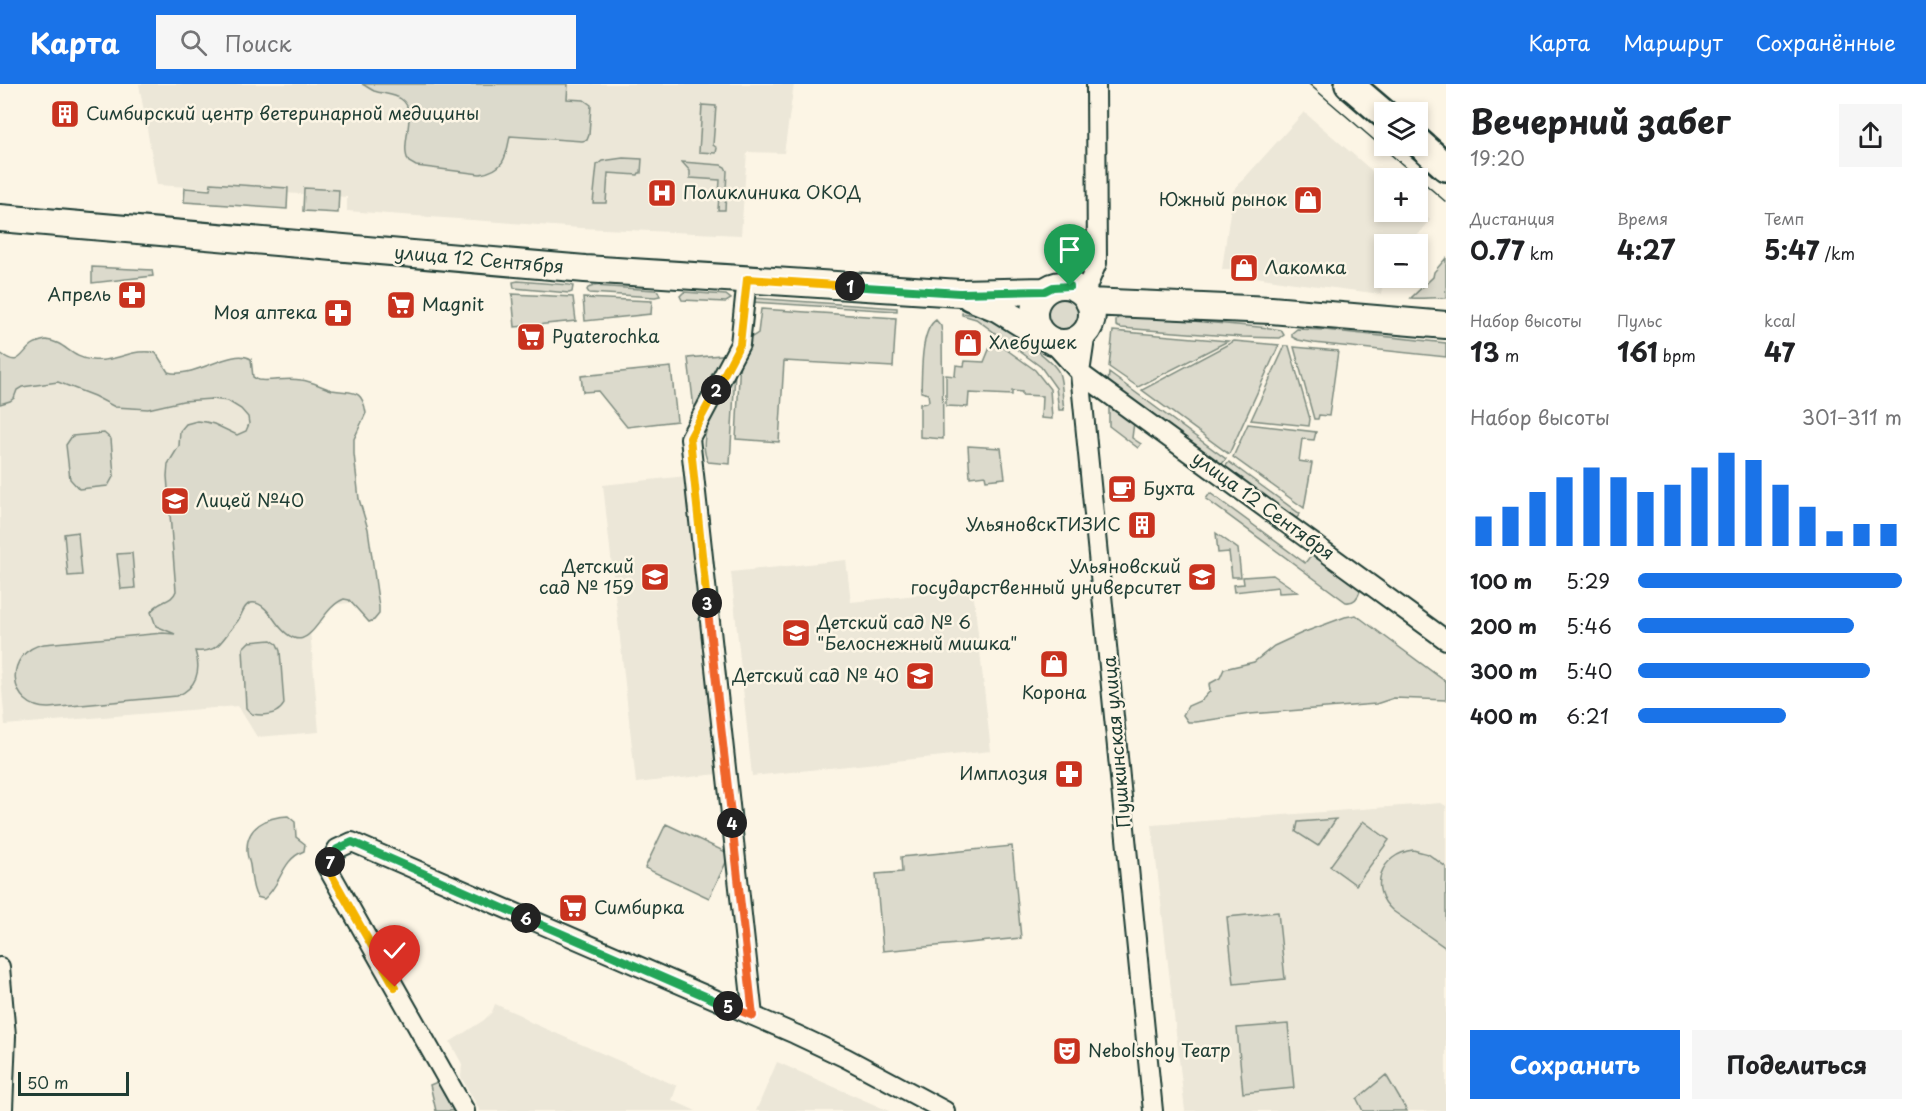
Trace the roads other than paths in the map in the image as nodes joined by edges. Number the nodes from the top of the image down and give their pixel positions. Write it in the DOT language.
graph roads {
  1 [pos="1096,84"];
  2 [pos="1349,84"];
  3 [pos="1374,105"];
  4 [pos="1428,151"];
  5 [pos="1446,167"];
  6 [pos="0,218"];
  7 [pos="747,279"];
  8 [pos="1045,291"];
  9 [pos="960,293"];
  10 [pos="1086,298"];
  11 [pos="1446,325"];
  12 [pos="1086,332"];
  13 [pos="1046,338"];
  14 [pos="1080,373"];
  15 [pos="1446,640"];
  16 [pos="0,967"];
  17 [pos="753,1016"];
  18 [pos="1,1111"];
  19 [pos="465,1111"];
  20 [pos="945,1111"];
  21 [pos="1153,1111"];
  1 -- 10 [label="street"];
  2 -- 3 [label="main road"];
  4 -- 5 [label="main road"];
  6 -- 7 [label="main road, улица 12 Сентября"];
  7 -- 9 [label="main road, улица 12 Сентября"];
  7 -- 17 [label="street"];
  8 -- 9 [label="main road, улица 12 Сентября"];
  8 -- 10 [label="main road"];
  8 -- 13 [label="main road"];
  9 -- 13 [label="main road, улица 12 Сентября"];
  10 -- 11 [label="main road"];
  10 -- 12 [label="main road"];
  12 -- 13 [label="main road"];
  12 -- 14 [label="street, Пушкинская улица"];
  13 -- 14 [label="street"];
  14 -- 15 [label="street, улица 12 Сентября"];
  14 -- 21 [label="street, Пушкинская улица"];
  16 -- 18 [label="street"];
  17 -- 19 [label="street"];
  17 -- 20 [label="street"];
}
